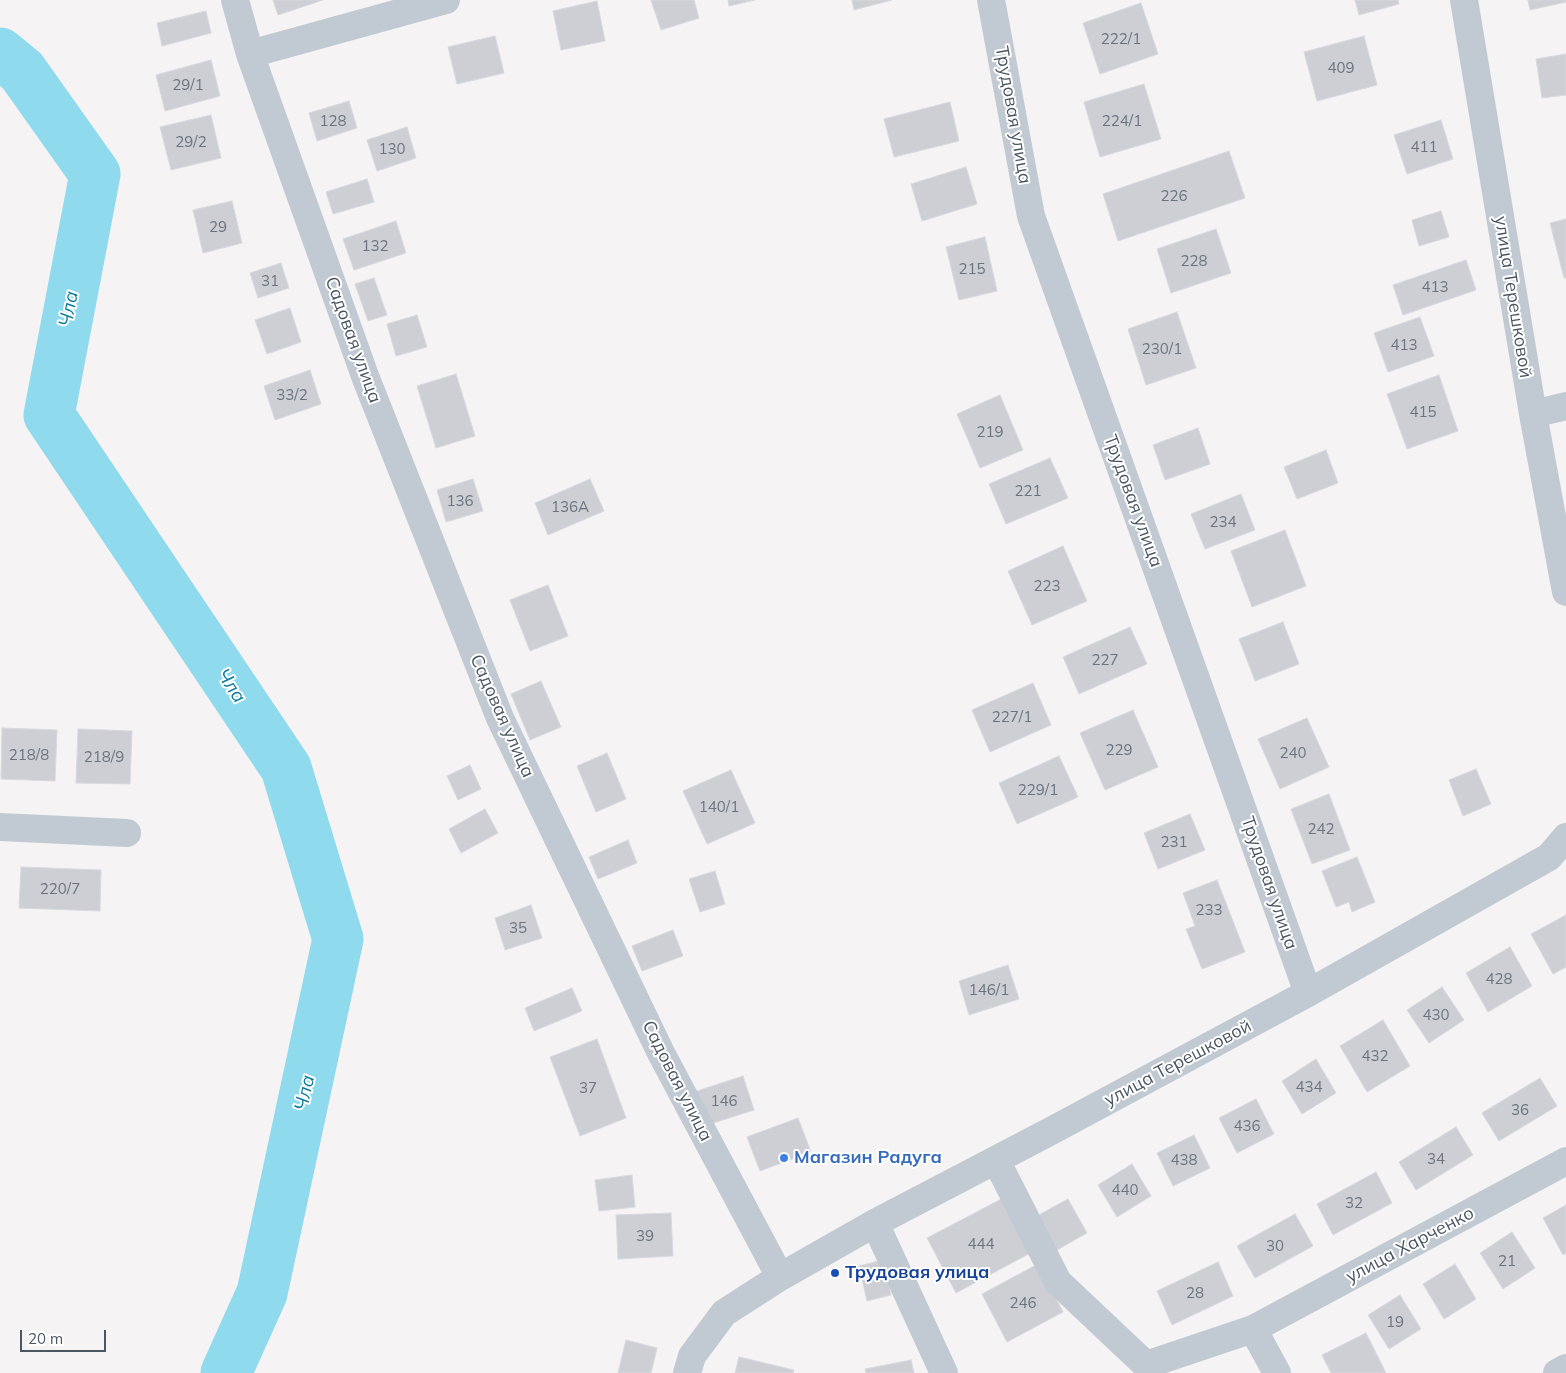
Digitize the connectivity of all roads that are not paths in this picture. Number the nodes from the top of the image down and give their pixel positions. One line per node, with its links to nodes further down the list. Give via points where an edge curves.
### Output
1 (235, 0): 5 (street, Садовая улица)
2 (446, 0): 5 (street)
3 (991, 0): 12 (street, Трудовая улица, via 1031,216)
4 (1464, 0): 7 (street, улица Терешковой)
5 (250, 54): 16 (street, Садовая улица, via 365,376 500,718 661,1053)
6 (1566, 406): 7 (street)
7 (1533, 414): 8 (street, улица Терешковой)
8 (1566, 592)
9 (0, 827): 10 (street)
10 (127, 833)
11 (1566, 837): 12 (street, улица Терешковой, via 1549,857)
12 (1308, 993): 13 (street, улица Терешковой)
13 (996, 1160): 15 (street, улица Терешковой); 17 (street, улица Харченко, via 1058,1282 1146,1365)
14 (1566, 1161): 17 (street, улица Харченко)
15 (875, 1223): 16 (street, улица Терешковой); 20 (street)
16 (780, 1277): 19 (street, via 724,1314 692,1356)
17 (1253, 1329): 21 (street)
18 (1566, 1368): 22 (street)
19 (687, 1373)
20 (944, 1373)
21 (1277, 1373)
22 (1557, 1373)

